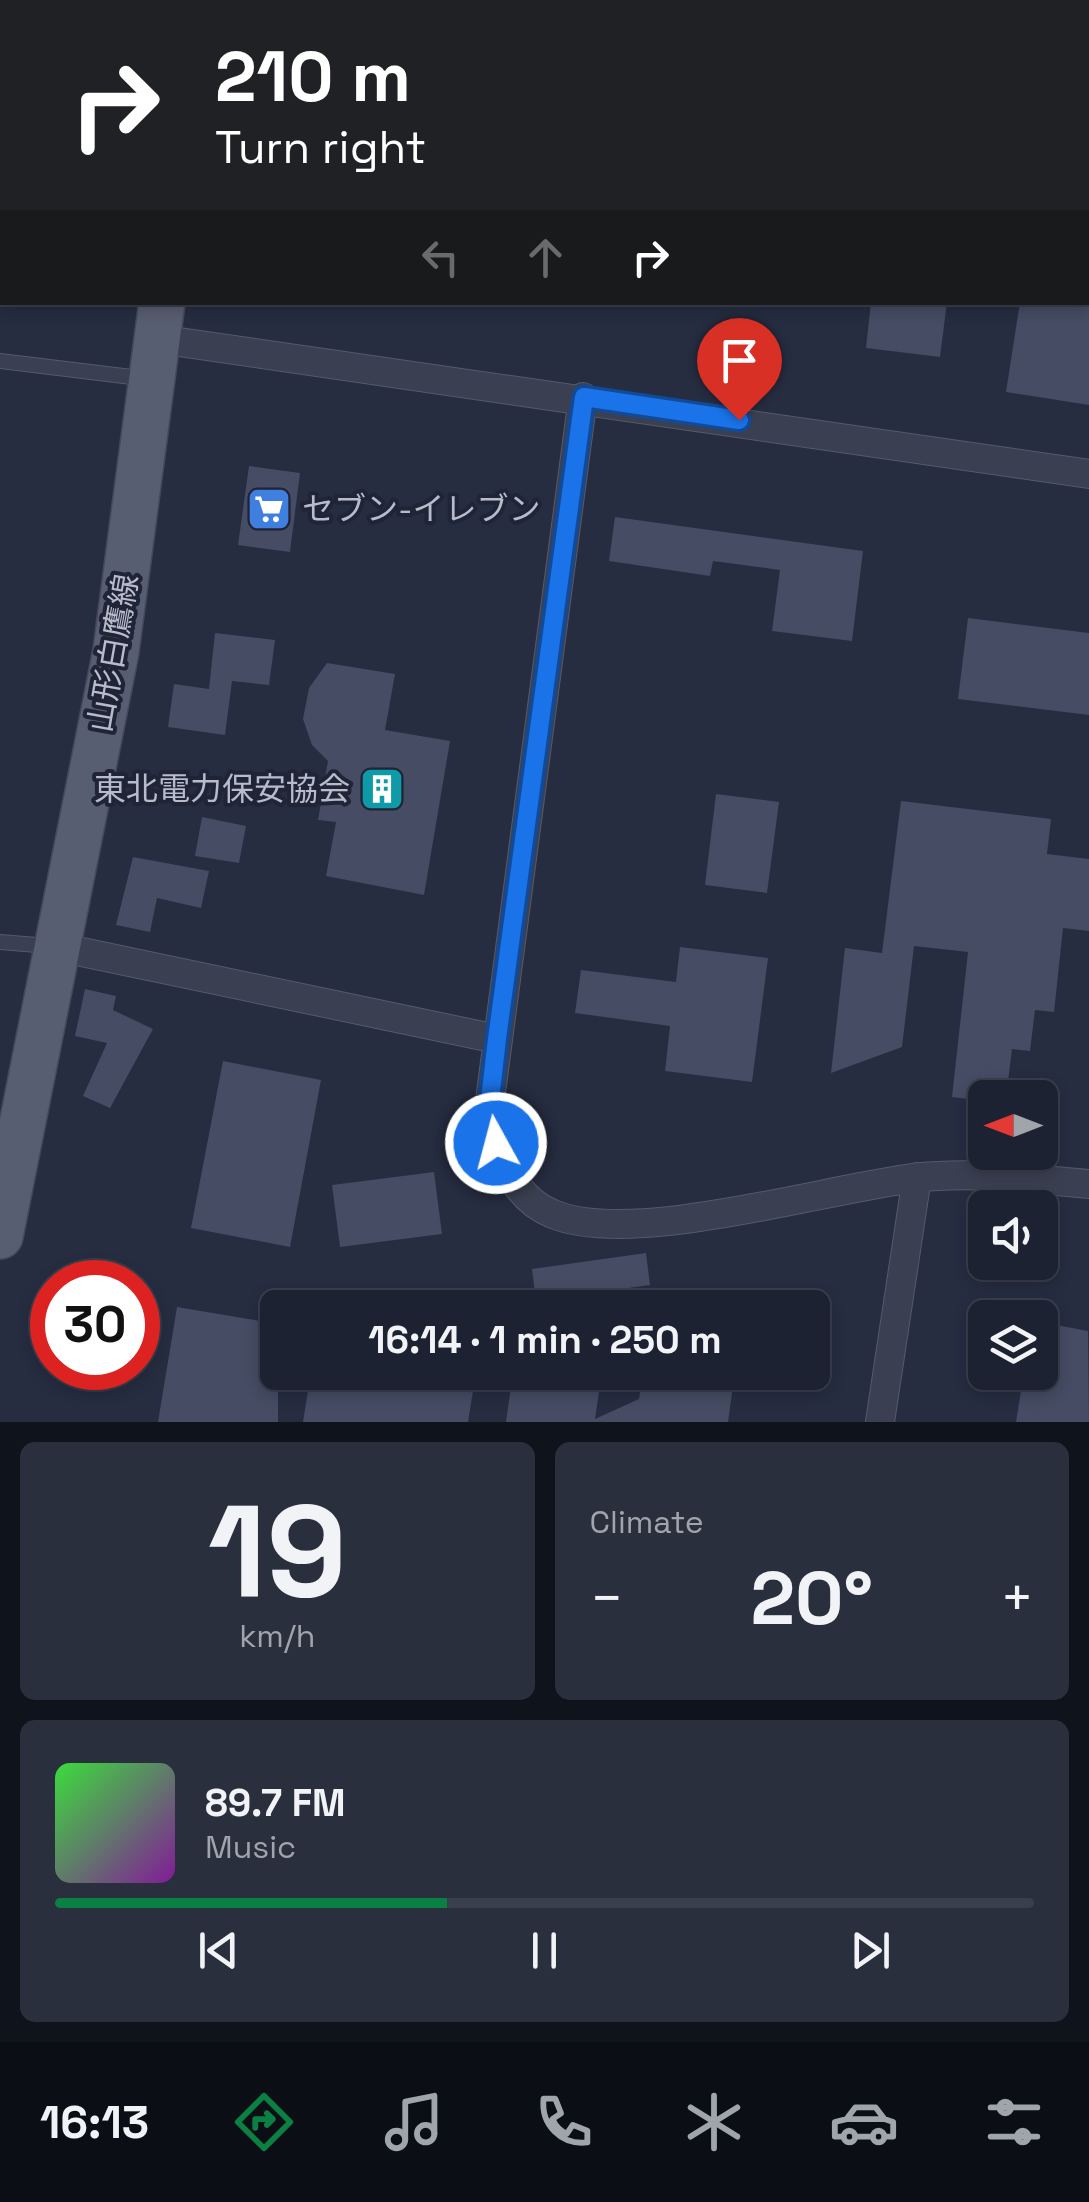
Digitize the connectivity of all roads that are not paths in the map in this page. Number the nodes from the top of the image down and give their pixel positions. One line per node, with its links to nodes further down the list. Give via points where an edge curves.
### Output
1 (158, 340): 2 (lane); 3 (street); 6 (main road, 山形白鷹線, via 116,650)
2 (0, 362)
3 (584, 397): 4 (street); 7 (street)
4 (1089, 474)
5 (0, 942): 6 (lane)
6 (58, 947): 7 (street); 10 (main road, 山形白鷹線)
7 (497, 1039): 8 (street, via 490,1100 496,1143 526,1196 549,1214 627,1224)
8 (917, 1177): 9 (street); 11 (street)
9 (1089, 1184)
10 (0, 1236)
11 (880, 1422)

